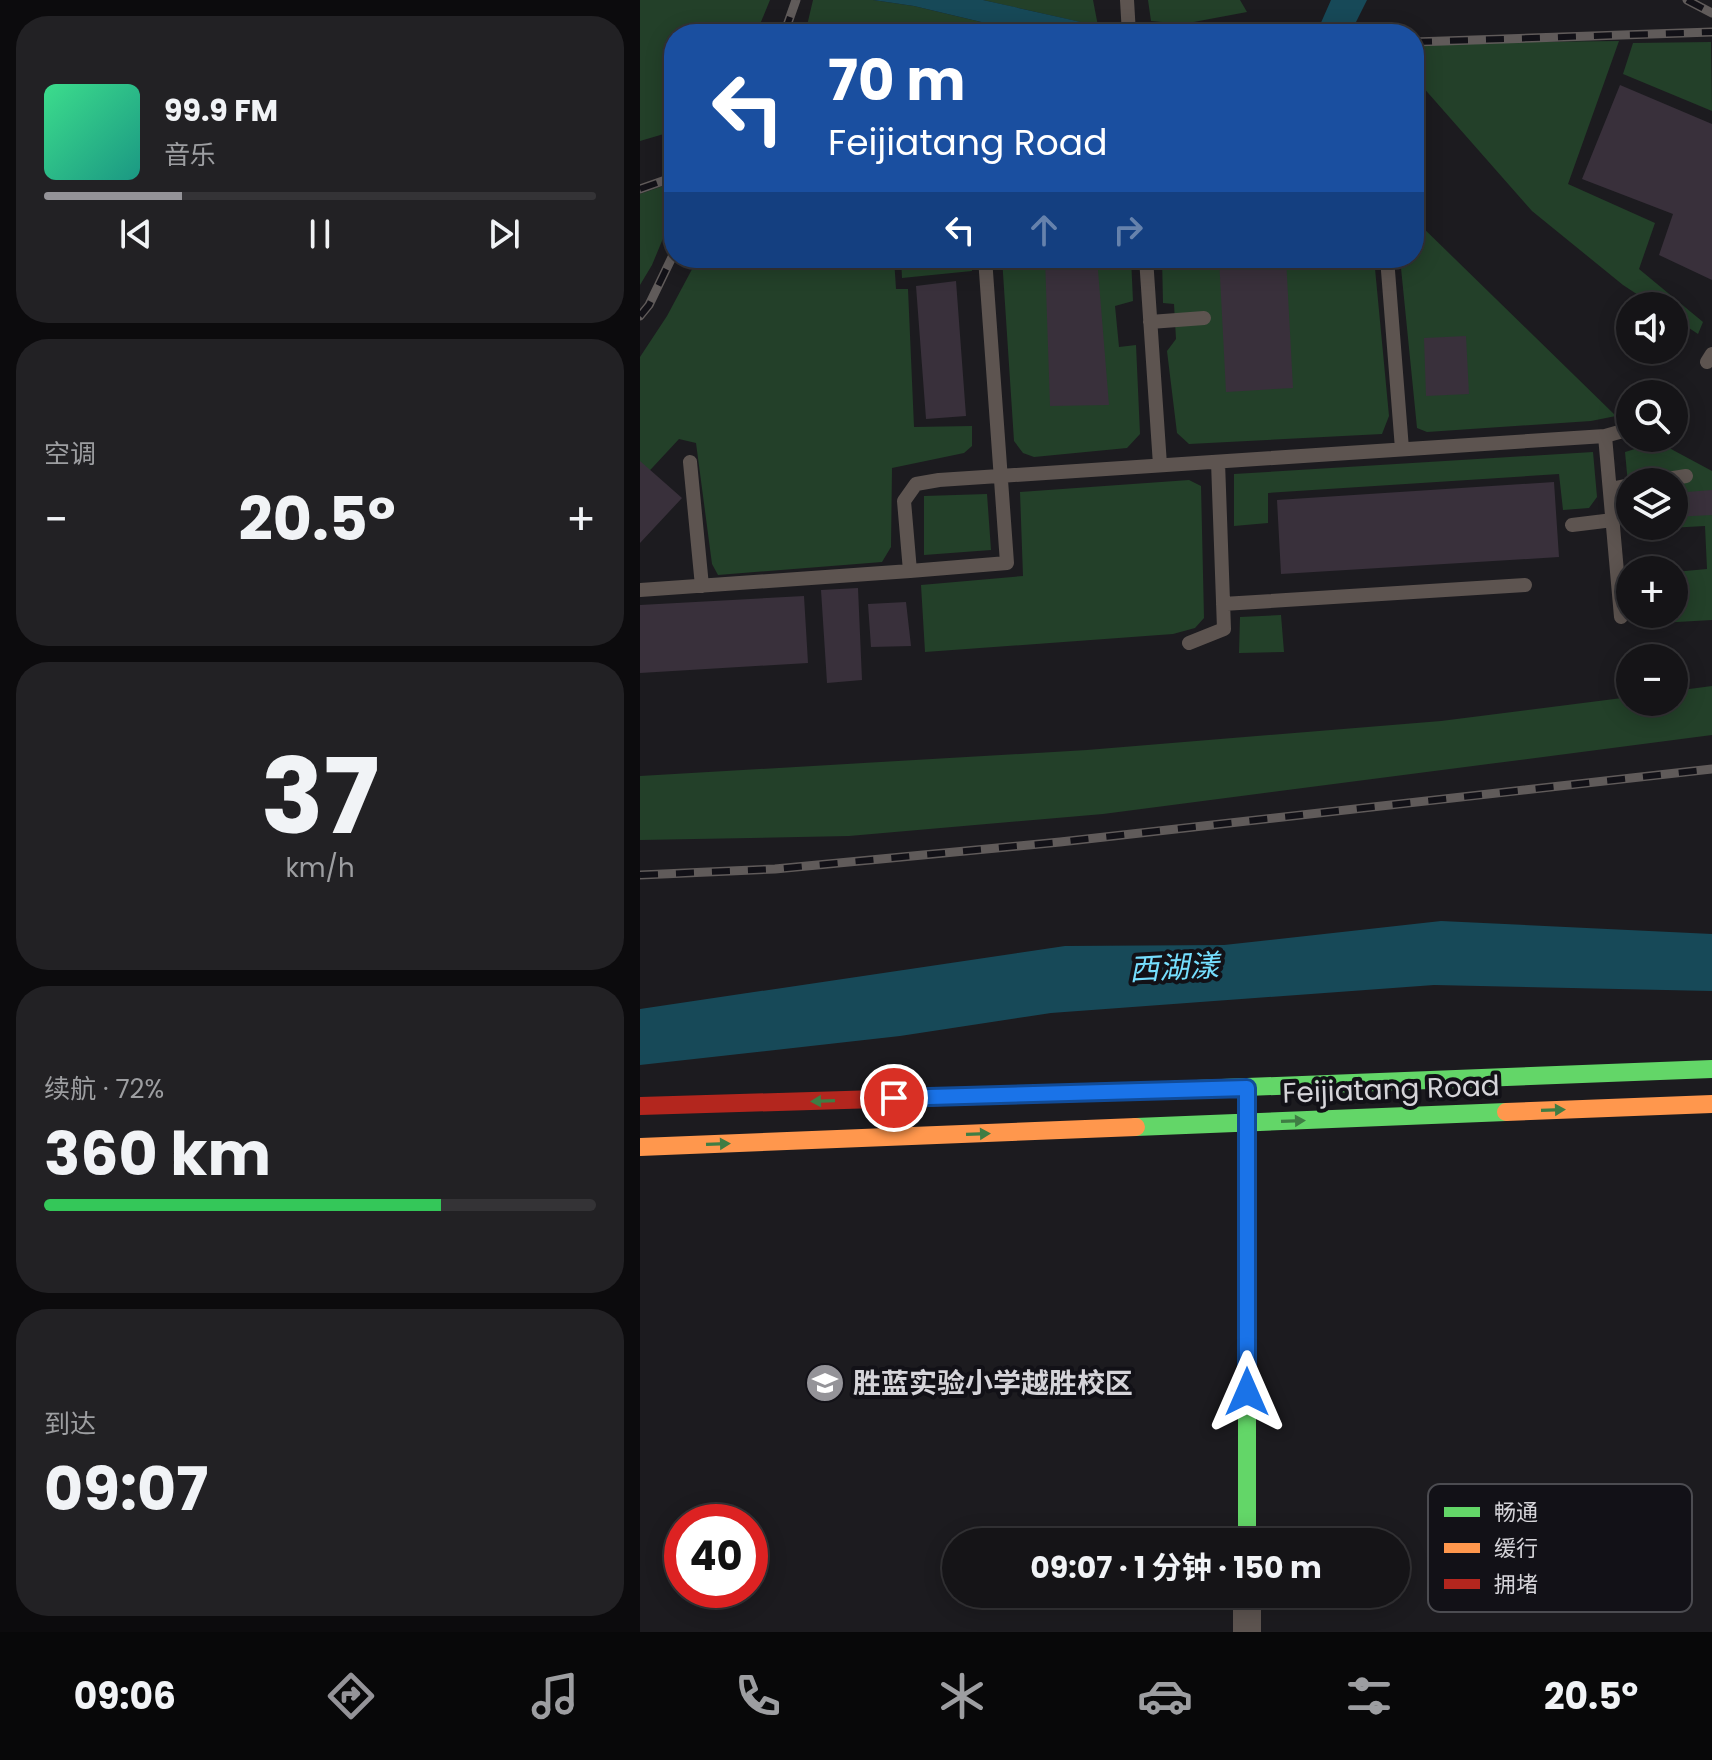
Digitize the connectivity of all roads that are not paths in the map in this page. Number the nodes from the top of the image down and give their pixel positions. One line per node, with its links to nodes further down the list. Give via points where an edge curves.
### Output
1 (986, 268): 12 (lane)
2 (1147, 268): 5 (lane)
3 (1388, 268): 8 (lane)
4 (1204, 318): 5 (lane)
5 (1150, 322): 11 (lane)
6 (1616, 433): 7 (lane)
7 (1605, 436): 8 (lane); 14 (lane)
8 (1402, 449): 10 (lane)
9 (690, 462): 20 (lane)
10 (1218, 462): 11 (lane); 22 (lane)
11 (1160, 465): 12 (lane)
12 (1003, 476): 18 (lane, via 916,484 904,501); 18 (lane, via 1007,563)
13 (1616, 488): 14 (lane)
14 (1610, 489): 15 (lane)
15 (1613, 520): 16 (lane); 17 (lane)
16 (1572, 525)
17 (1616, 556)
18 (910, 571): 20 (lane)
19 (1525, 585): 22 (lane)
20 (702, 586): 21 (lane)
21 (640, 590)
22 (1223, 604): 23 (lane, via 1224,629)
23 (1189, 643)
24 (1712, 1069): 25 (street, Feijiatang Road)
25 (1247, 1088): 27 (street, Feijiatang Road, one-way to 27); 28 (street)
26 (1712, 1104): 28 (street, Feijiatang Road, one-way to 26)
27 (640, 1106)
28 (1247, 1123): 29 (street, Feijiatang Road, one-way to 28); 30 (street)
29 (640, 1147)
30 (1247, 1528)
31 (1247, 1608): 32 (street)
32 (1247, 1632)

